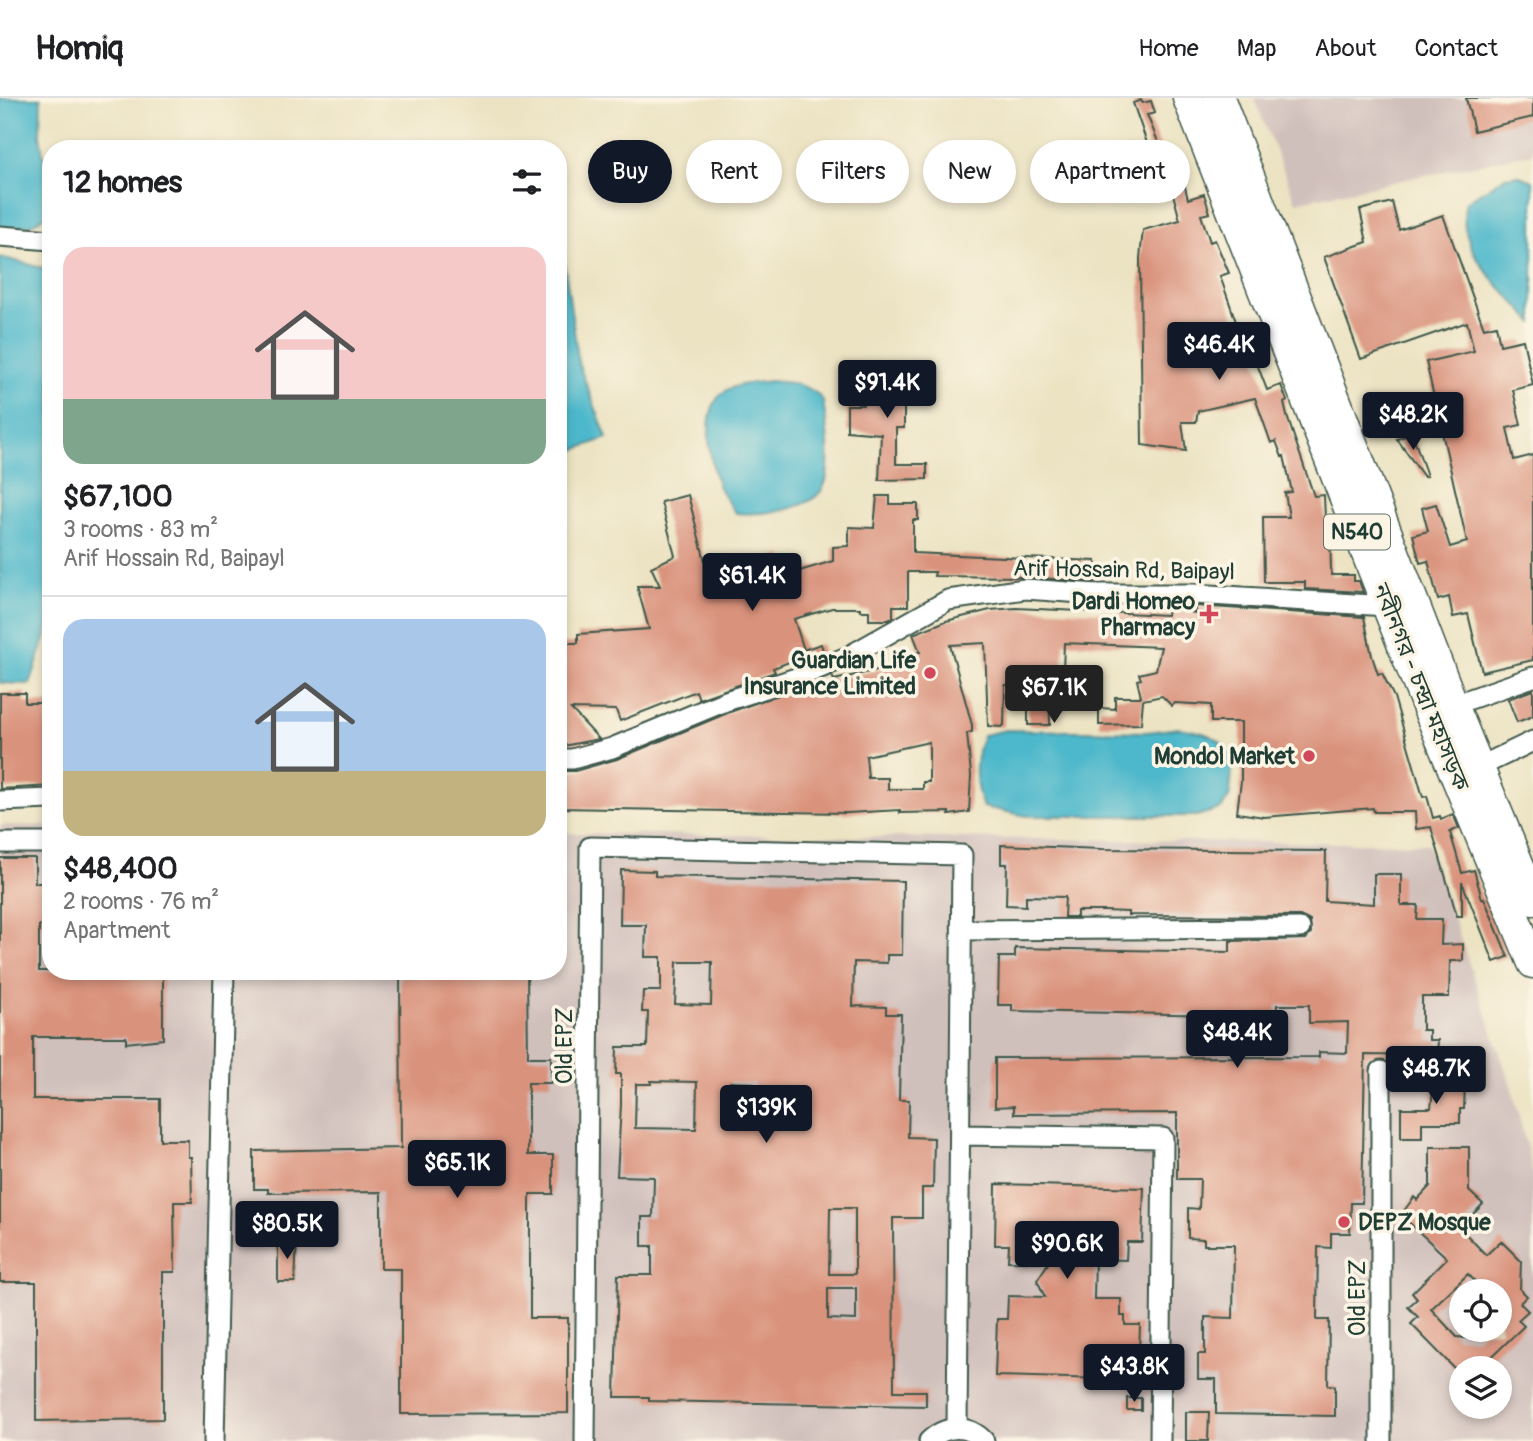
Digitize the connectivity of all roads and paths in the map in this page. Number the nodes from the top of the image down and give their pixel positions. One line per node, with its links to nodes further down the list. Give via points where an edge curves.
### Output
1 (1188, 98): 5 (highway, নবীনগর - চন্দ্রা মহাসড়ক / N540)
2 (1219, 98): 7 (highway, নবীনগর - চন্দ্রা মহাসড়ক / N540)
3 (0, 236): 4 (street)
4 (42, 239)
5 (1387, 606): 9 (street, Arif Hossain Rd, Baipayl, via 1025,589 948,600 849,656 612,748); 18 (highway, নবীনগর - চন্দ্রা মহাসড়ক / N540)
6 (1533, 677): 7 (street)
7 (1452, 705): 10 (highway, নবীনগর - চন্দ্রা মহাসড়ক / N540)
8 (1533, 741): 10 (street)
9 (567, 759)
10 (1479, 767): 15 (highway, নবীনগর - চন্দ্রা মহাসড়ক / N540)
11 (42, 799): 12 (street)
12 (0, 801)
13 (0, 843): 14 (street)
14 (42, 843)
15 (1533, 900)
16 (1300, 928): 17 (street)
17 (961, 930): 21 (street, Old EPZ); 24 (street, Old EPZ, via 962,855 590,847)
18 (1533, 963)
19 (225, 980): 23 (street)
20 (1381, 1071): 28 (street, Old EPZ)
21 (960, 1135): 22 (street, Old EPZ); 27 (street, via 1163,1138)
22 (957, 1428): 25 (street, via 940,1432); 26 (street, via 974,1432)
23 (214, 1441)
24 (585, 1441)
25 (929, 1441)
26 (984, 1441)
27 (1160, 1441)
28 (1381, 1441)

